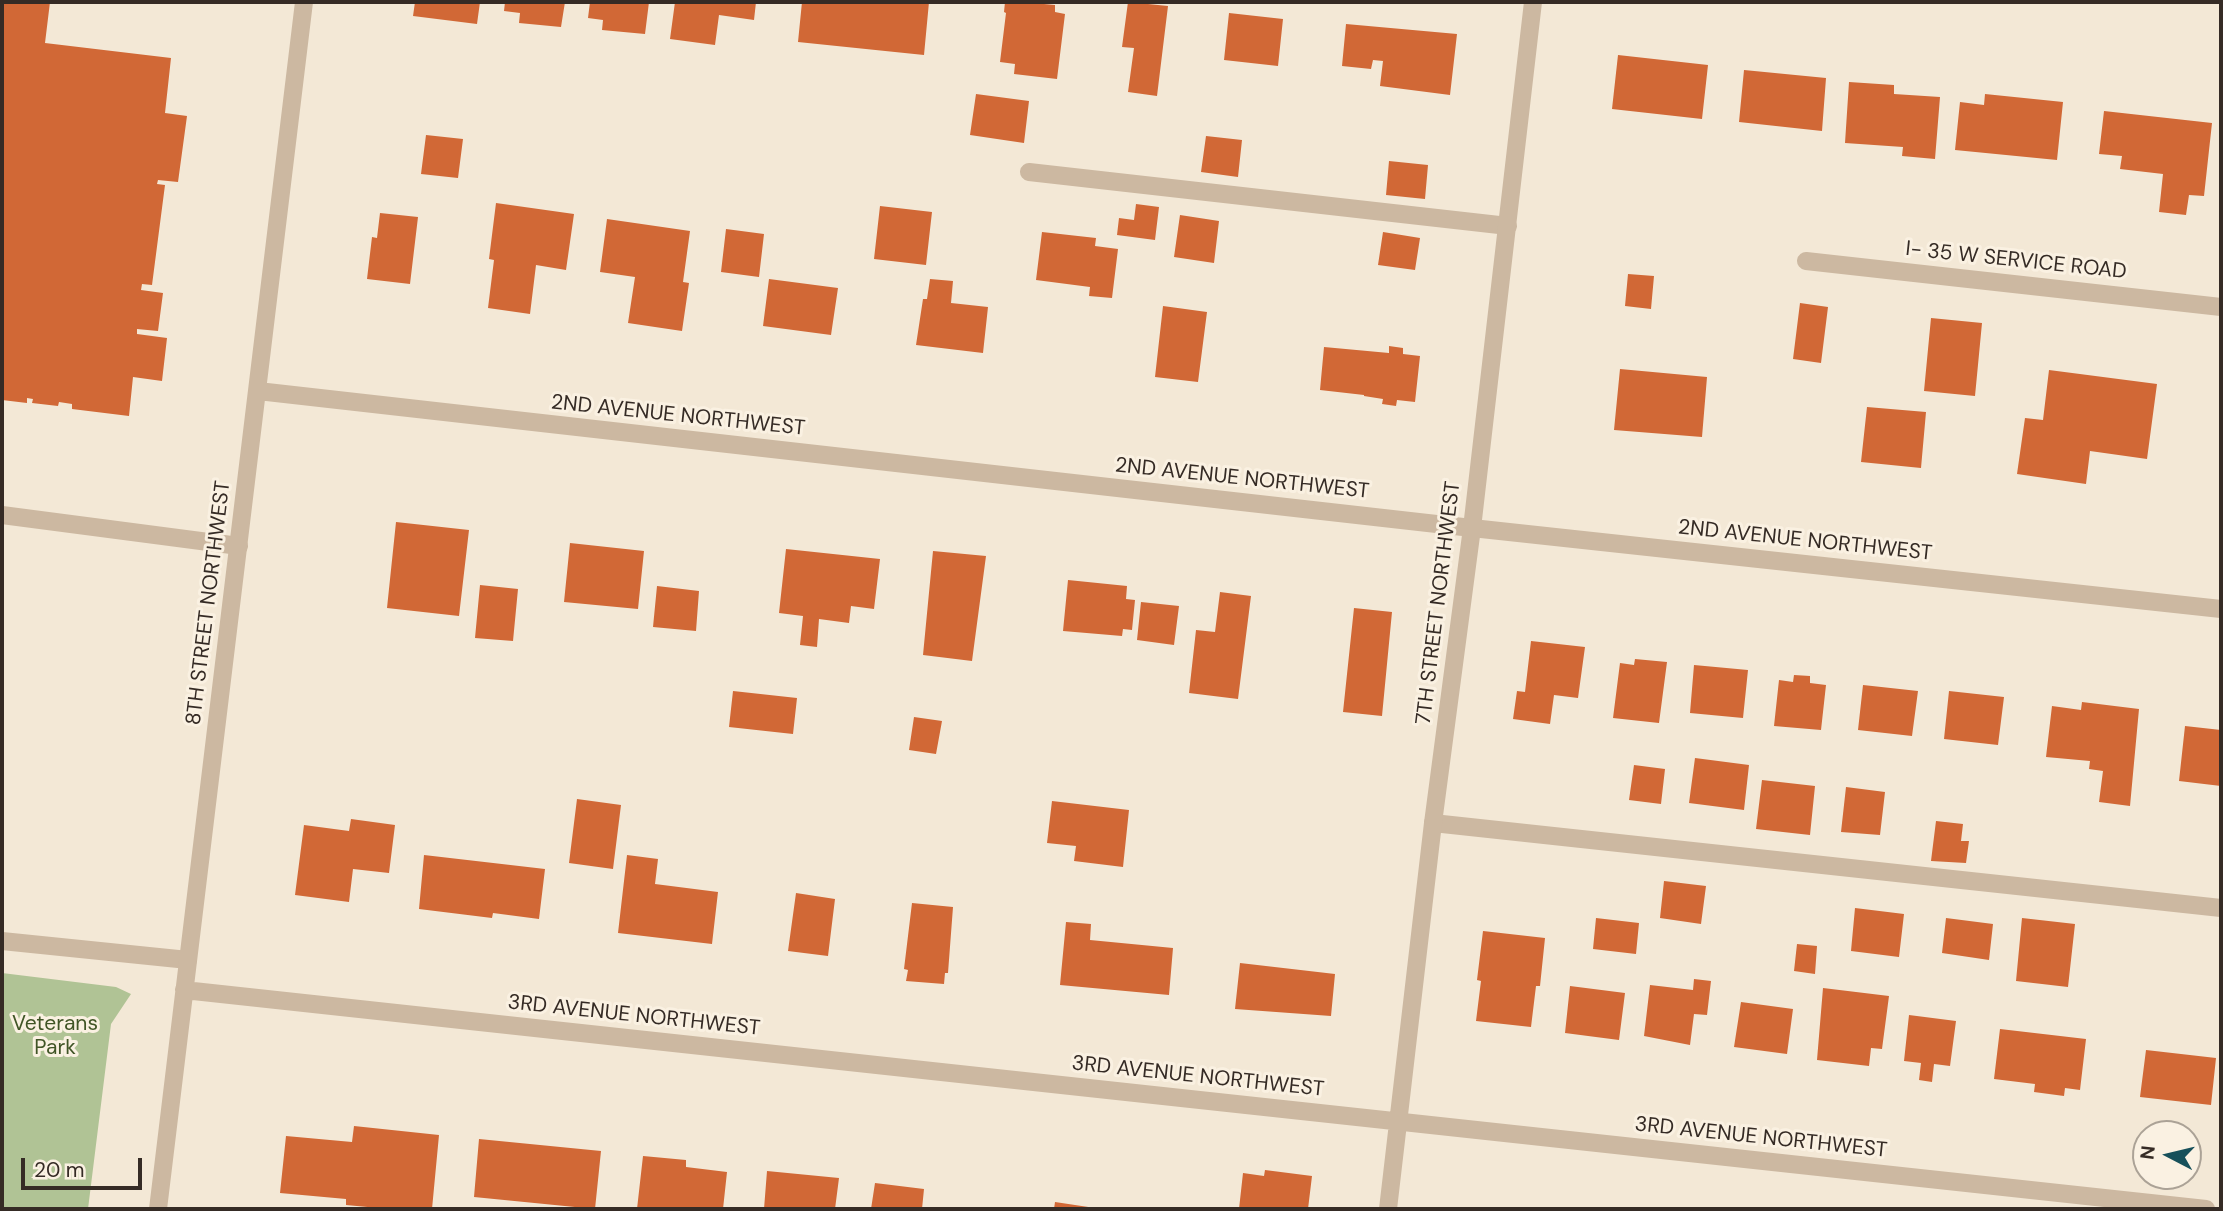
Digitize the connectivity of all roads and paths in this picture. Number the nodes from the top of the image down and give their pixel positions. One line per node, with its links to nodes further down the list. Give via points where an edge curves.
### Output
1 (304, 2): 7 (street, 8TH STREET NORTHWEST)
2 (1533, 2): 4 (street, 7TH STREET NORTHWEST)
3 (1030, 172): 4 (street)
4 (1508, 226): 9 (street, 7TH STREET NORTHWEST)
5 (1806, 261): 6 (street, I- 35 W SERVICE ROAD)
6 (2221, 307)
7 (258, 391): 9 (street, 2ND AVENUE NORTHWEST); 10 (street, 8TH STREET NORTHWEST)
8 (2, 515): 10 (street)
9 (1472, 528): 11 (street, 2ND AVENUE NORTHWEST); 12 (street, 7TH STREET NORTHWEST)
10 (239, 546): 15 (street, 8TH STREET NORTHWEST)
11 (2221, 609)
12 (1433, 822): 13 (street); 17 (street, 7TH STREET NORTHWEST)
13 (2221, 908)
14 (2, 941): 15 (street)
15 (188, 960): 16 (street, 8TH STREET NORTHWEST)
16 (184, 990): 17 (street, 3RD AVENUE NORTHWEST); 18 (street, 8TH STREET NORTHWEST)
17 (1397, 1122): 19 (street, 7TH STREET NORTHWEST); 20 (street, 3RD AVENUE NORTHWEST)
18 (158, 1209)
19 (1388, 1209)
20 (2206, 1209)

